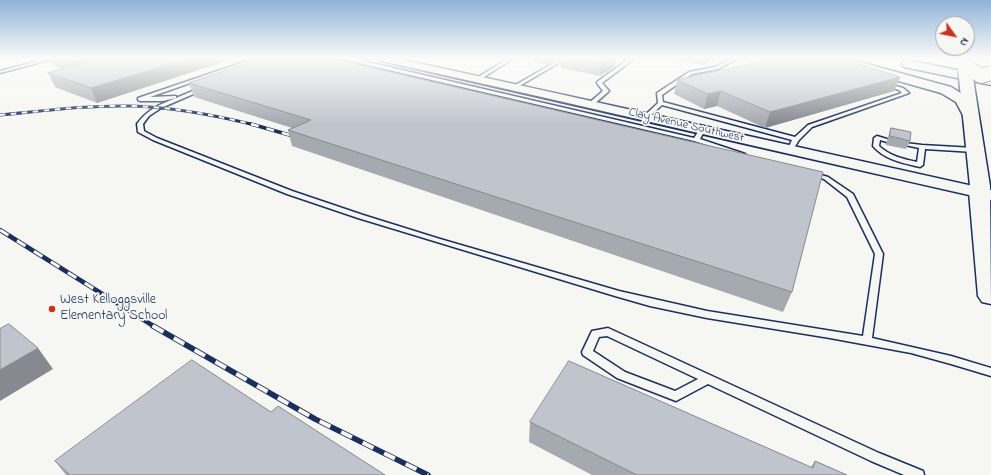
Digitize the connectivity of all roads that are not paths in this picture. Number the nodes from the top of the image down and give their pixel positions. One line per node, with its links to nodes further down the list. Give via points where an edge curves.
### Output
1 (195, 80): 12 (lane, via 140,99 162,99)
2 (447, 80): 17 (lane)
3 (482, 80): 11 (street, Clay Avenue Southwest)
4 (526, 80): 11 (lane)
5 (603, 80): 14 (lane, via 599,83 606,91)
6 (680, 80): 13 (lane, via 660,94)
7 (911, 80): 16 (main road, via 946,90 962,100)
8 (976, 80): 16 (main road)
9 (880, 82): 19 (lane, via 901,89 906,94 810,126)
10 (210, 86): 12 (lane)
11 (514, 87): 14 (street, Clay Avenue Southwest)
12 (196, 91): 29 (lane, via 152,111 140,124 141,132 334,208 589,285 665,306)
13 (661, 103): 15 (lane); 19 (lane)
14 (591, 104): 15 (street, Clay Avenue Southwest)
15 (647, 116): 17 (street, Clay Avenue Southwest)
16 (970, 116): 22 (main road)
17 (699, 135): 19 (street, Clay Avenue Southwest); 23 (lane)
18 (887, 140): 24 (lane, via 877,138 876,146)
19 (793, 144): 26 (street, Clay Avenue Southwest)
20 (907, 144): 21 (lane)
21 (922, 147): 22 (lane); 24 (lane, via 920,165)
22 (974, 150): 27 (main road, via 978,178)
23 (751, 157)
24 (896, 159): 26 (lane)
25 (804, 172): 29 (lane, via 826,178 850,196 880,254)
26 (893, 173): 27 (street, Clay Avenue Southwest)
27 (985, 194): 28 (main road)
28 (991, 296)
29 (867, 340): 30 (lane, via 957,360)
30 (991, 372)
31 (707, 378): 31 (lane, via 608,332 596,334 587,352 621,375 676,396); 32 (lane)
32 (918, 475)

